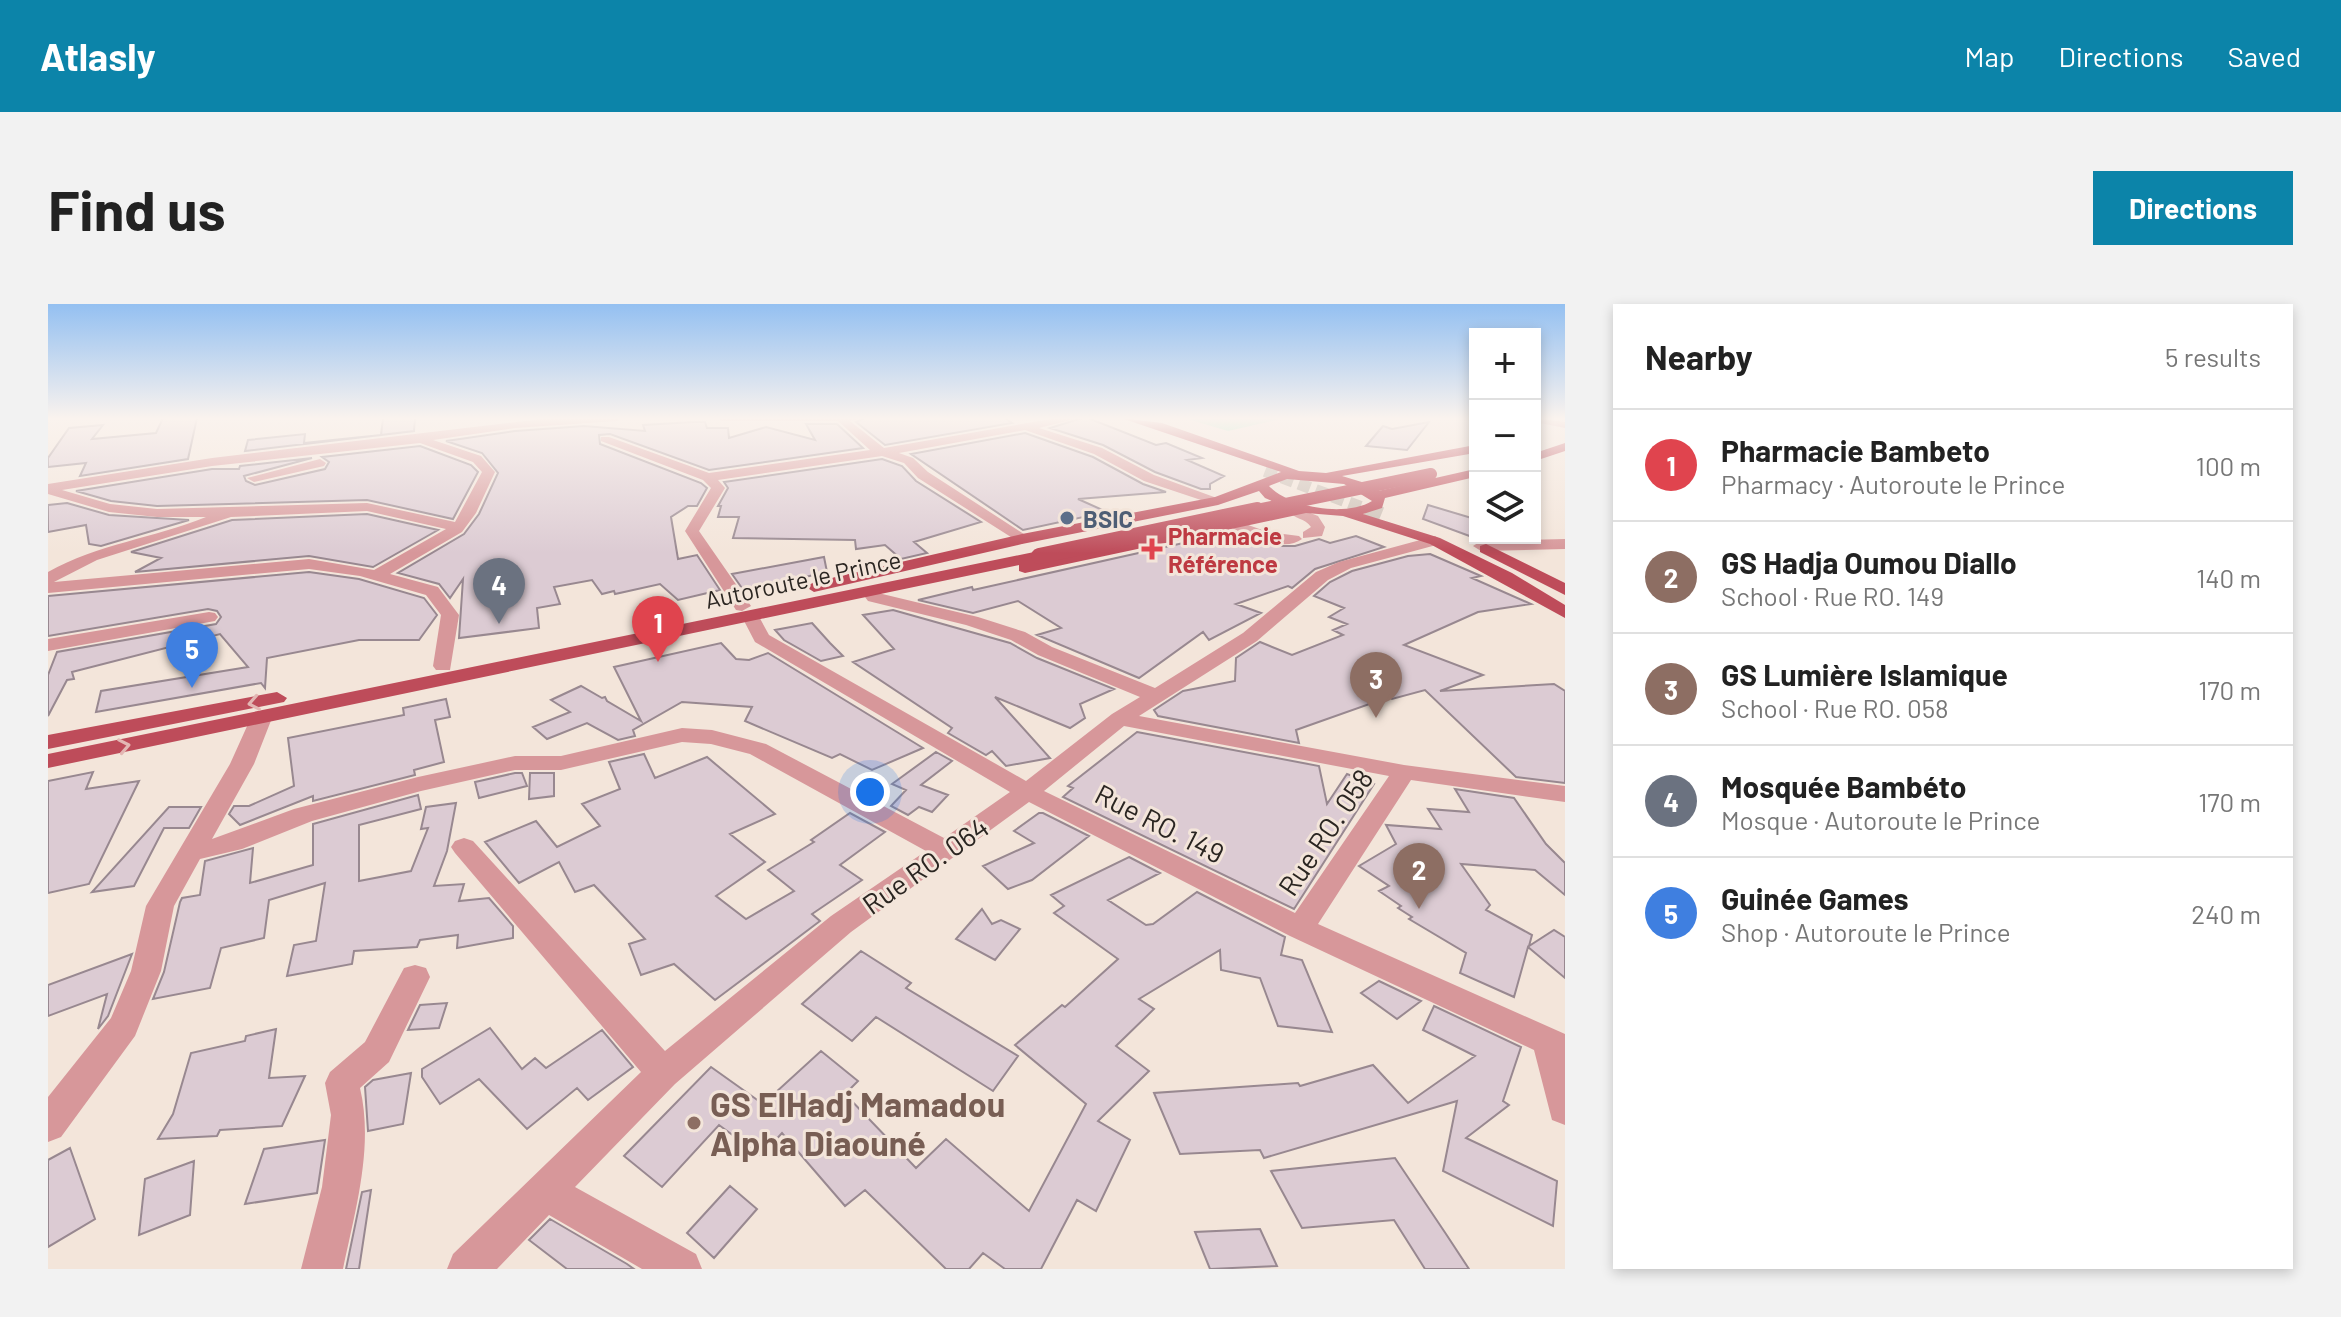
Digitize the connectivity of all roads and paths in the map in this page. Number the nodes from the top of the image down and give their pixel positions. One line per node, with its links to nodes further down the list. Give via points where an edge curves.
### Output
1 (206, 463): 20 (street)
2 (321, 463): 18 (street)
3 (481, 463): 27 (street, via 489,472)
4 (670, 463): 17 (street)
5 (801, 463): 17 (street)
6 (914, 463): 31 (street, via 923,475)
7 (1121, 463): 21 (street)
8 (1222, 463): 19 (main road)
9 (1229, 463): 13 (main road)
10 (1398, 463): 14 (main road)
11 (1437, 463): 31 (main road, Autoroute le Prince)
12 (1469, 465): 31 (main road, Autoroute le Prince, bridge)
13 (1237, 466)
14 (1355, 471): 16 (main road); 19 (main road)
15 (1469, 474): 23 (main road, via 1400,489)
16 (1310, 476): 19 (main road); 23 (main road, via 1354,484)
17 (708, 477): 38 (street, Rue RO. 149, via 718,488 692,531)
18 (254, 478)
19 (1257, 479): 21 (main road); 22 (main road, via 1275,498)
20 (48, 489): 25 (street, via 109,508)
21 (1218, 501): 31 (main road)
22 (1301, 510): 23 (main road); 24 (main road); 26 (main road); 26 (street, via 1313,519 1317,533 1265,536)
23 (1391, 510): 24 (main road); 24 (main road); 28 (main road); 30 (main road); 37 (main road)
24 (1339, 512)
25 (229, 513): 27 (street, via 367,507); 33 (street, via 75,561)
26 (1234, 524): 36 (main road)
27 (457, 529): 32 (street)
28 (1435, 541): 39 (main road); 43 (street, Rue RO. 064, via 1322,576 1250,637)
29 (1565, 544): 30 (street)
30 (1481, 546): 35 (main road)
31 (1029, 548): 38 (main road, Autoroute le Prince)
32 (377, 575): 34 (street, via 309,564); 42 (street, via 432,591 450,615)
33 (48, 579)
34 (48, 588)
35 (1565, 590)
36 (874, 597): 38 (main road); 43 (street, via 1018,636)
37 (1565, 603)
38 (746, 612): 42 (main road, Autoroute le Prince); 44 (main road, Autoroute le Prince); 49 (street, Rue RO. 149, via 762,638)
39 (1565, 613)
40 (209, 617): 41 (street)
41 (48, 645)
42 (443, 666): 46 (main road, Autoroute le Prince, one-way to 46)
43 (1158, 697): 45 (street, Rue RO. 064)
44 (261, 718): 47 (main road, Autoroute le Prince, one-way to 44); 53 (street, via 242,764)
45 (1120, 719): 48 (street); 49 (street, Rue RO. 064)
46 (48, 742)
47 (48, 761)
48 (1404, 772): 50 (street); 54 (street, Rue RO. 058)
49 (1027, 792): 52 (street, Rue RO. 064); 54 (street, Rue RO. 149)
50 (1565, 794)
51 (464, 847): 57 (street)
52 (945, 850): 53 (street, via 758,749 682,735 561,763 515,763 418,784); 57 (street, Rue RO. 064, via 841,924)
53 (190, 853): 59 (street, via 160,906 146,971 124,1026)
54 (1300, 928): 56 (street, Rue RO. 149)
55 (415, 977): 61 (street, via 377,1052 342,1083 349,1115 341,1187)
56 (1557, 1044): 58 (street)
57 (663, 1073): 60 (street, Rue RO. 064)
58 (1565, 1109)
59 (48, 1125)
60 (545, 1191): 62 (street, Rue RO. 064); 63 (street)
61 (322, 1269)
62 (468, 1269)
63 (681, 1269)

